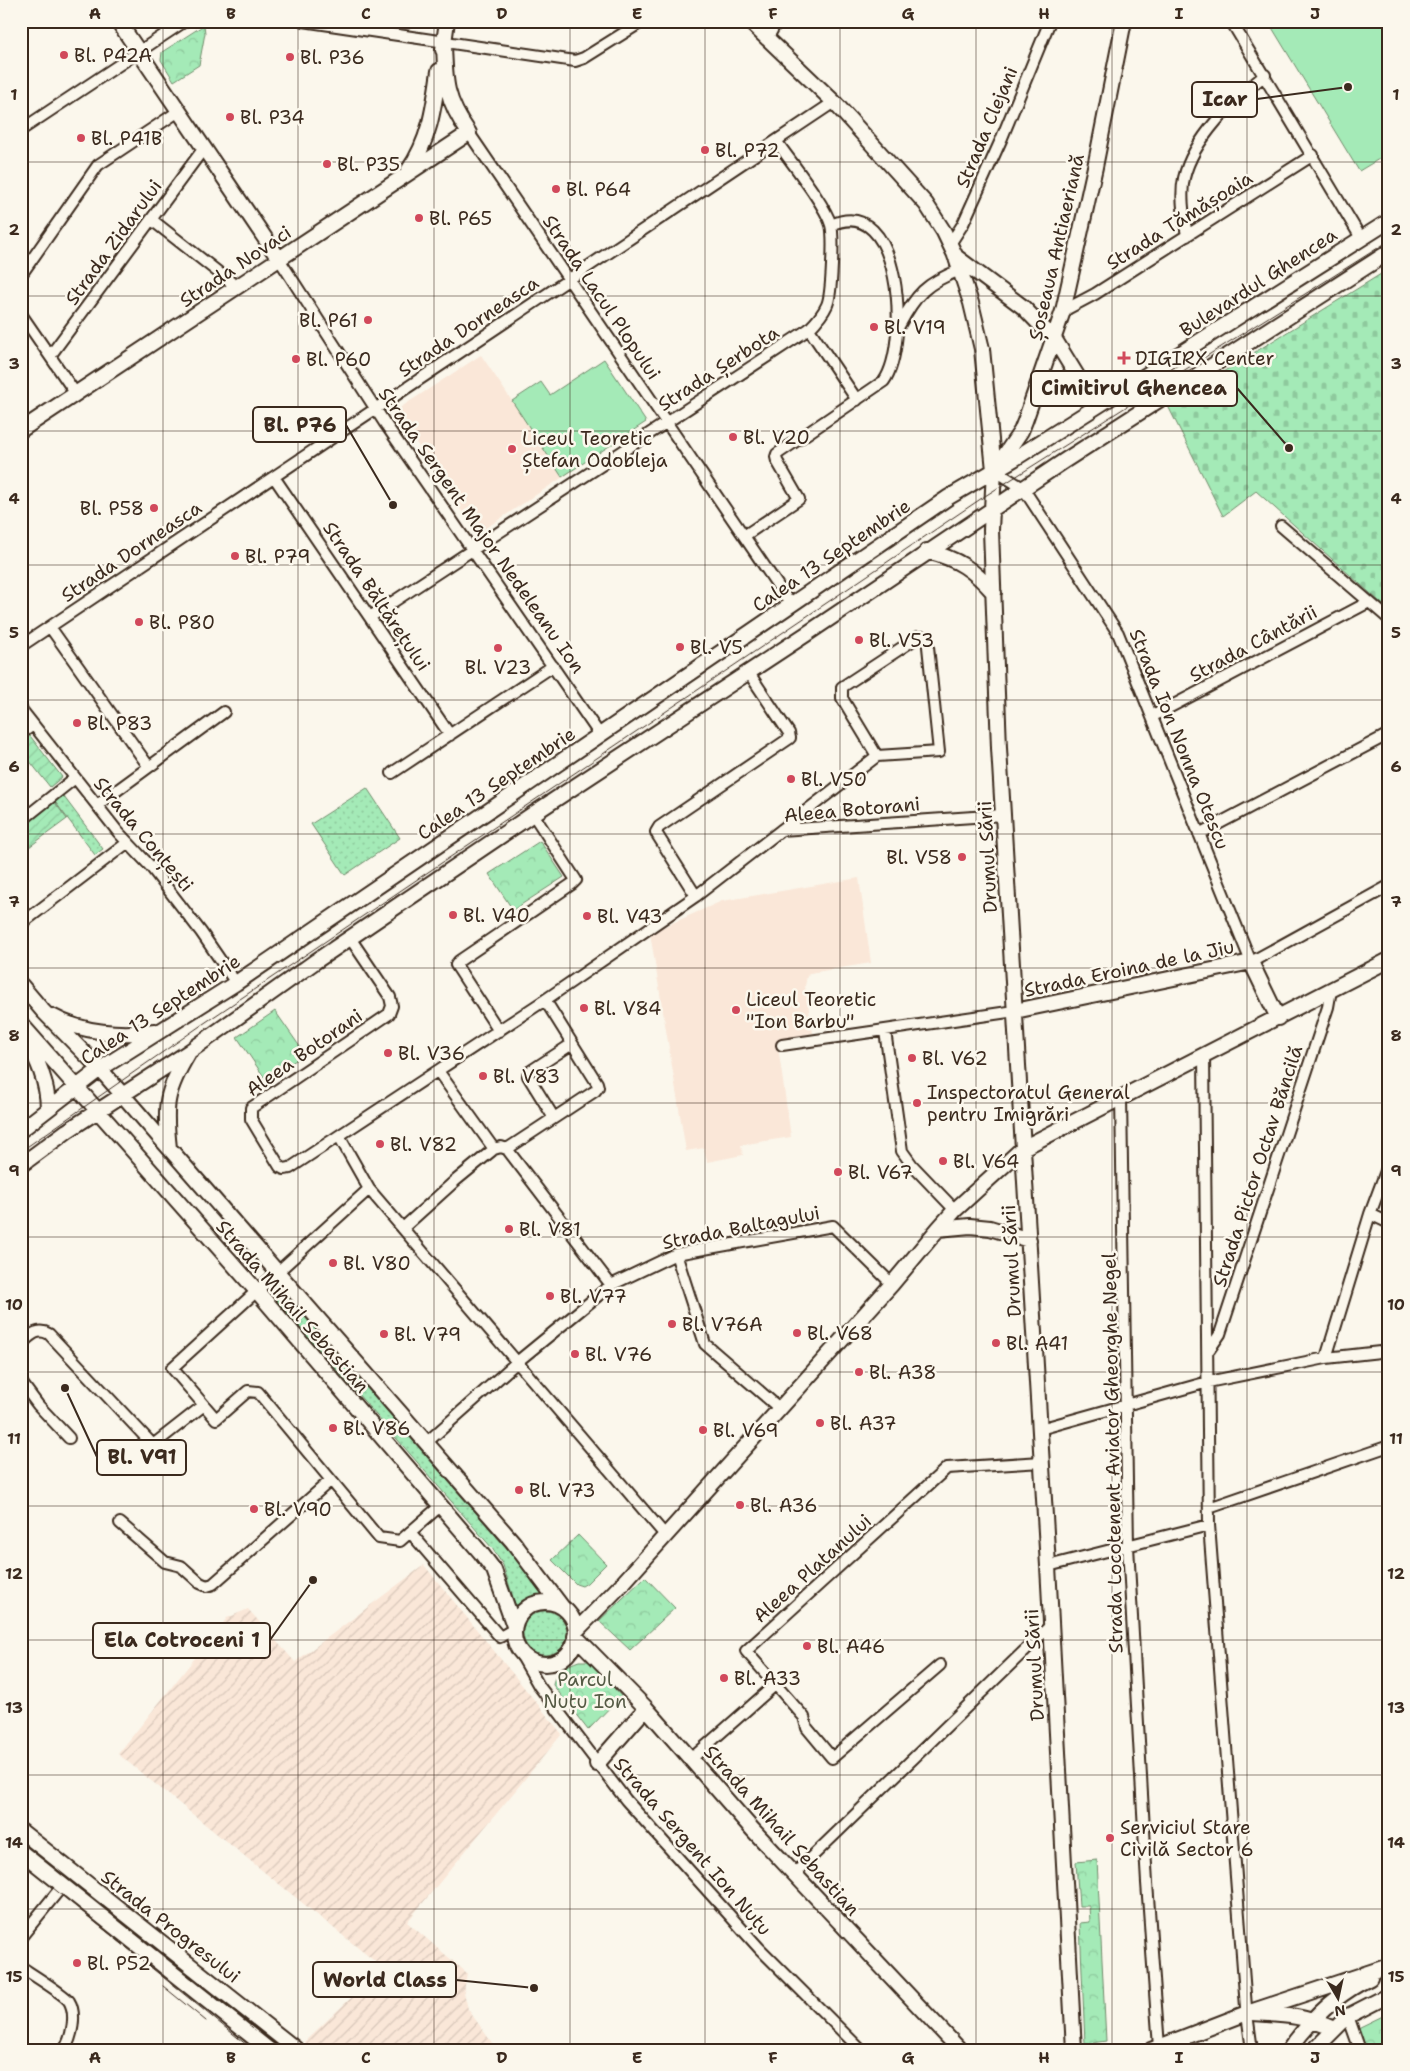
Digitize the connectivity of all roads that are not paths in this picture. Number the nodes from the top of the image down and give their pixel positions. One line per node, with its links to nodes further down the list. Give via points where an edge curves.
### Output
1 (118, 21): 13 (main road, Strada Sergent Major Nedeleanu Ion)
2 (185, 21): 13 (street)
3 (303, 21): 12 (street)
4 (447, 21): 12 (main road)
5 (643, 21): 12 (street, via 575,61)
6 (749, 21): 11 (main road, Drumul Sării)
7 (776, 21): 11 (street)
8 (1050, 21): 28 (street, Strada Clejani)
9 (1124, 21): 35 (main road, Șoseaua Antiaeriană)
10 (1231, 21): 14 (street)
11 (767, 39): 15 (main road, Drumul Sării)
12 (444, 42): 18 (main road, via 448,93 454,110); 22 (main road, via 428,135)
13 (138, 51): 16 (main road, Strada Sergent Major Nedeleanu Ion); 17 (street)
14 (1265, 76): 21 (street); 26 (street, via 1208,132 1188,166 1183,191)
15 (834, 102): 19 (street, Strada Dorneasca); 28 (main road, Drumul Sării, via 926,204)
16 (179, 111): 20 (main road, Strada Sergent Major Nedeleanu Ion); 32 (street, via 98,165)
17 (21, 130)
18 (469, 133): 22 (main road, Strada Novaci); 33 (street, Strada Lacul Plopului)
19 (777, 142): 25 (street, Strada Șerbota); 33 (street, Strada Dorneasca)
20 (204, 148): 23 (street, Strada Zidarului); 30 (main road, Strada Sergent Major Nedeleanu Ion)
21 (1312, 156): 26 (street, Strada Tămășoaia); 27 (street)
22 (403, 177): 30 (main road, Strada Novaci)
23 (152, 220): 34 (street); 40 (street, Strada Zidarului)
24 (1389, 220): 27 (main road, Bulevardul Ghencea)
25 (831, 225): 37 (street, via 854,220 871,228 877,235 888,257 896,287); 38 (street, Strada Șerbota, via 831,292 827,306)
26 (1187, 236): 35 (street, Strada Tămășoaia)
27 (1361, 238): 41 (main road, Bulevardul Ghencea)
28 (952, 250): 31 (main road, Drumul Sării); 39 (main road, via 1011,296)
29 (1389, 252): 49 (main road)
30 (279, 260): 34 (main road, Strada Novaci); 44 (street, Strada Sergent Major Nedeleanu Ion)
31 (960, 270): 37 (street, via 926,287 915,298); 47 (main road, Drumul Sării, via 982,349)
32 (21, 275)
33 (569, 280): 44 (street, Strada Dorneasca); 45 (street, Strada Lacul Plopului)
34 (238, 287): 42 (main road, Strada Novaci)
35 (1063, 311): 39 (main road, Șoseaua Antiaeriană)
36 (21, 314): 40 (street)
37 (898, 327): 43 (street, via 890,373 884,382)
38 (809, 329): 43 (street); 45 (street, Strada Șerbota)
39 (1055, 340): 41 (main road, via 1082,384 1094,392); 47 (main road, Șoseaua Antiaeriană, via 1021,431)
40 (50, 356): 42 (street)
41 (1118, 393): 47 (main road, Bulevardul Ghencea)
42 (76, 394): 46 (main road, Strada Novaci)
43 (857, 400): 52 (street, via 778,454 777,461 799,499)
44 (375, 409): 48 (street, Strada Dorneasca); 53 (street, Strada Sergent Major Nedeleanu Ion)
45 (666, 423): 52 (street, Strada Lacul Plopului); 53 (street, Strada Șerbota)
46 (21, 430)
47 (994, 470): 49 (street); 50 (main road, Drumul Sării); 57 (main road, Calea 13 Septembrie)
48 (274, 477): 58 (street, Strada Băltărețului); 60 (street, Strada Dorneasca)
49 (1023, 488): 50 (main road); 66 (street, Strada Ion Nonna Otescu, via 1118,633)
50 (992, 508): 54 (main road); 55 (main road, Drumul Sării)
51 (1281, 526): 56 (street)
52 (744, 536): 57 (street, Strada Lacul Plopului)
53 (472, 550): 58 (street, Strada Șerbota); 62 (street, Strada Sergent Major Nedeleanu Ion)
54 (927, 551): 55 (main road, via 957,560 974,571); 63 (main road)
55 (994, 593): 78 (main road, Drumul Sării)
56 (1369, 602): 59 (street); 66 (street, Strada Cântării)
57 (791, 605): 71 (main road, Calea 13 Septembrie)
58 (370, 617): 70 (street, Strada Băltărețului)
59 (1389, 619)
60 (50, 627): 61 (street, Strada Dorneasca); 73 (street)
61 (21, 646)
62 (553, 666): 70 (street); 71 (street, Strada Sergent Major Nedeleanu Ion)
63 (749, 673): 77 (main road); 84 (street, via 790,738 656,832)
64 (21, 709): 67 (street, Strada Conțești)
65 (224, 712): 73 (street)
66 (1153, 716): 81 (street, Strada Ion Nonna Otescu)
67 (33, 725): 68 (street); 75 (street, Strada Conțești)
68 (21, 734)
69 (1389, 734): 81 (street)
70 (450, 735): 74 (street)
71 (600, 735): 89 (main road, Calea 13 Septembrie)
72 (877, 756): 72 (street, via 842,698 842,687 918,637 927,637 939,752); 80 (street)
73 (148, 767): 76 (street)
74 (392, 773)
75 (75, 778): 76 (street, Strada Conțești); 79 (street)
76 (97, 805): 82 (street, Strada Conțești)
77 (533, 814): 86 (main road); 99 (street, via 576,880 456,965)
78 (1003, 815): 80 (street, Aleea Botorani); 94 (main road, Drumul Sării)
79 (21, 821)
80 (781, 830): 84 (street, Aleea Botorani)
81 (1199, 834): 88 (street, Strada Ion Nonna Otescu)
82 (127, 843): 85 (street); 89 (street, Strada Conțești, via 151,867)
83 (1389, 886): 88 (street)
84 (696, 896): 92 (street, Aleea Botorani)
85 (21, 924)
86 (350, 938): 103 (main road); 114 (street, Aleea Botorani, via 390,998 389,1014 271,1092 251,1108 250,1113 275,1159 284,1169)
87 (1389, 960): 91 (main road)
88 (1251, 962): 94 (main road, Strada Eroina de la Jiu); 95 (main road, Strada Ion Nonna Otescu)
89 (236, 983): 98 (main road, Calea 13 Septembrie)
90 (21, 985): 93 (main road, Strada Mihail Sebastian)
91 (1332, 990): 95 (main road); 134 (street, Strada Pictor Octav Băncilă, via 1220,1334)
92 (545, 1000): 99 (street, Aleea Botorani); 101 (street)
93 (43, 1011): 98 (main road, via 64,1022 109,1032 131,1034); 105 (main road, Strada Mihail Sebastian)
94 (1015, 1011): 100 (street); 116 (main road, Drumul Sării)
95 (1278, 1018): 104 (main road)
96 (21, 1024): 107 (main road, Strada Mihail Sebastian)
97 (21, 1028): 110 (main road, via 44,1078)
98 (159, 1030): 105 (main road, Calea 13 Septembrie)
99 (499, 1031): 106 (street, Aleea Botorani)
100 (885, 1031): 102 (street); 122 (street, via 902,1151)
101 (572, 1044): 112 (street, via 598,1087); 112 (street, via 529,1072 528,1076)
102 (782, 1045)
103 (190, 1051): 108 (main road); 115 (main road, via 172,1082 168,1096)
104 (1204, 1055): 109 (main road); 134 (street)
105 (100, 1069): 107 (main road, Calea 13 Septembrie); 108 (main road, Strada Mihail Sebastian)
106 (438, 1071): 114 (street, Aleea Botorani); 117 (street)
107 (77, 1086): 110 (main road, Calea 13 Septembrie); 111 (main road, Strada Mihail Sebastian)
108 (122, 1094): 111 (main road); 115 (main road, Strada Mihail Sebastian)
109 (1121, 1098): 116 (main road); 141 (street, Strada Locotenent Aviator Gheorghe Negel)
110 (48, 1109): 113 (main road, Calea 13 Septembrie)
111 (97, 1111): 120 (main road); 132 (main road, Strada Mihail Sebastian)
112 (554, 1118): 118 (street)
113 (21, 1130)
114 (339, 1136): 121 (street)
115 (169, 1148): 129 (main road, Strada Mihail Sebastian)
116 (1023, 1148): 122 (main road); 127 (main road, Drumul Sării)
117 (494, 1149): 118 (street, via 501,1146); 125 (street)
118 (507, 1149): 131 (street)
119 (1389, 1163): 123 (street)
120 (21, 1165)
121 (369, 1189): 125 (street); 129 (street)
122 (955, 1210): 126 (main road)
123 (1370, 1214): 124 (street); 136 (street)
124 (1389, 1223)
125 (403, 1228): 137 (street)
126 (938, 1228): 127 (main road, via 990,1228); 130 (main road)
127 (1029, 1240): 143 (main road, Drumul Sării)
128 (672, 1255): 130 (street, Strada Baltagului, via 833,1226); 131 (street, Strada Baltagului); 142 (street, via 705,1344)
129 (277, 1271): 132 (street); 145 (main road, Strada Mihail Sebastian)
130 (892, 1284): 142 (main road)
131 (611, 1285): 137 (street, Strada Baltagului)
132 (256, 1290): 140 (street, via 172,1368); 149 (main road, Strada Mihail Sebastian)
133 (21, 1344): 140 (street, via 35,1332 49,1334 153,1445)
134 (1209, 1351): 139 (street)
135 (1389, 1351): 136 (street)
136 (1326, 1358): 139 (street)
137 (517, 1362): 145 (street, Strada Baltagului); 154 (street)
138 (21, 1382): 144 (street)
139 (1208, 1382): 141 (street); 150 (street)
140 (204, 1405): 148 (street, via 216,1419 248,1391 258,1392)
141 (1126, 1406): 143 (street); 155 (street, Strada Locotenent Aviator Gheorghe Negel)
142 (779, 1408): 154 (main road)
143 (1040, 1429): 147 (main road, Drumul Sării)
144 (69, 1438)
145 (426, 1442): 157 (main road, Strada Mihail Sebastian, via 513,1542)
146 (1389, 1446): 150 (street)
147 (1042, 1462): 156 (main road, Drumul Sării); 164 (street, Aleea Platanului, via 947,1468 746,1651)
148 (331, 1480): 151 (street, via 207,1586 181,1566 165,1562); 153 (street, via 380,1538 400,1541)
149 (440, 1506): 153 (street); 160 (main road, Strada Mihail Sebastian, via 494,1570)
150 (1209, 1508): 152 (street)
151 (120, 1523)
152 (1209, 1525): 155 (street); 178 (street)
153 (410, 1532): 160 (street, via 500,1637)
154 (665, 1535): 158 (main road)
155 (1128, 1546): 156 (street); 183 (street, Strada Locotenent Aviator Gheorghe Negel)
156 (1048, 1566): 159 (main road, Drumul Sării)
157 (566, 1610): 158 (main road, via 582,1616); 160 (main road, via 553,1603 533,1604 524,1609); 161 (main road)
158 (594, 1614): 161 (main road)
159 (1050, 1626): 171 (street); 189 (main road, Drumul Sării)
160 (514, 1628): 162 (main road)
161 (576, 1634): 162 (main road, via 564,1658 555,1662 535,1662); 165 (main road, Strada Mihail Sebastian)
162 (519, 1651): 167 (street, Strada Sergent Ion Nuțu, via 539,1686)
163 (940, 1666): 164 (street, Aleea Platanului, via 832,1758)
164 (776, 1684): 166 (street)
165 (646, 1708): 166 (main road, Strada Mihail Sebastian); 167 (main road)
166 (692, 1759): 171 (main road, Strada Mihail Sebastian)
167 (598, 1764): 187 (street, Strada Sergent Ion Nuțu, via 626,1800 759,1948)
168 (21, 1831): 170 (main road, Strada Progresului)
169 (21, 1852): 172 (main road, Strada Progresului)
170 (73, 1872): 172 (main road); 186 (main road, Strada Progresului)
171 (794, 1874): 188 (main road, Strada Mihail Sebastian)
172 (63, 1885): 173 (street); 185 (main road, Strada Progresului)
173 (21, 1938)
174 (1389, 1966): 178 (main road)
175 (21, 1967): 184 (street, via 68,2001 72,2025)
176 (1389, 1970): 180 (main road, via 1360,1983)
177 (1389, 1995): 179 (main road)
178 (1247, 2013): 180 (main road); 182 (main road); 190 (street)
179 (1348, 2016): 181 (main road); 193 (street)
180 (1312, 2020): 181 (main road); 191 (main road)
181 (1334, 2029): 192 (main road)
182 (1185, 2044): 183 (main road)
183 (1155, 2048)
184 (64, 2050)
185 (269, 2050)
186 (297, 2050)
187 (860, 2050)
188 (960, 2050)
189 (1074, 2050)
190 (1252, 2050)
191 (1289, 2050)
192 (1314, 2050)
193 (1360, 2050)

